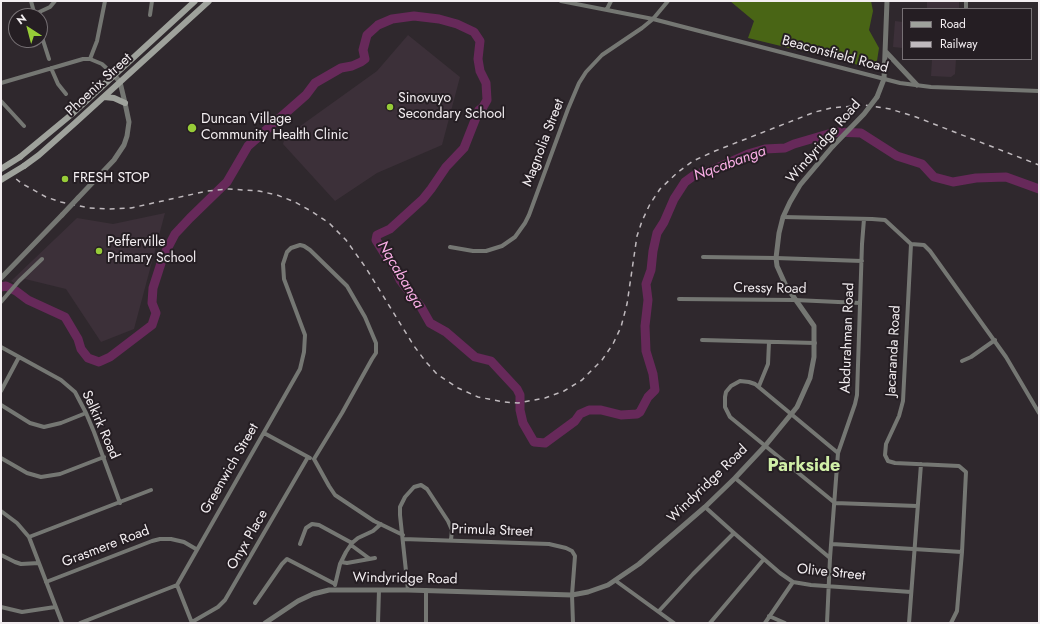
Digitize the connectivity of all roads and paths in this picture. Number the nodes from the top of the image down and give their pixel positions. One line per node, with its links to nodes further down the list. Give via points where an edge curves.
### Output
1 (55, 1): 10 (street)
2 (104, 1): 17 (street, via 99,35)
3 (152, 1): 12 (street)
4 (195, 1): 19 (main road, Phoenix Street)
5 (209, 1): 21 (main road, Phoenix Street)
6 (561, 1): 11 (street, Beaconsfield Road)
7 (611, 1): 11 (street)
8 (668, 1): 13 (street, Magnolia Street)
9 (887, 1): 15 (street, Windyridge Road)
10 (48, 8)
11 (607, 9): 13 (street, Beaconsfield Road)
12 (150, 15)
13 (653, 19): 20 (street, Beaconsfield Road); 35 (street, Magnolia Street, via 602,55 579,83 529,215 515,237 502,246 486,251)
14 (45, 48): 16 (street)
15 (886, 52): 20 (street, Windyridge Road); 23 (street)
16 (49, 59)
17 (90, 59): 18 (street, via 76,60); 19 (street, via 102,64)
18 (51, 68): 22 (street); 25 (street)
19 (114, 75): 21 (street); 30 (main road, Phoenix Street, bridge, via 48,136)
20 (884, 79): 23 (street, Beaconsfield Road); 32 (street, Windyridge Road, bridge, via 877,97 864,114 800,185)
21 (120, 82): 26 (main road, Phoenix Street); 28 (street)
22 (1, 84)
23 (917, 85): 24 (street, Beaconsfield Road)
24 (1039, 91)
25 (66, 94)
26 (104, 97): 28 (main road); 31 (main road, Phoenix Street, bridge, via 39,155)
27 (1, 101): 29 (street)
28 (125, 103): 40 (street, bridge, via 129,129 124,145 114,160)
29 (24, 126)
30 (1, 169)
31 (1, 180)
32 (783, 217): 33 (street); 37 (street, Windyridge Road)
33 (864, 219): 34 (street, via 886,220); 39 (street, Abdurahman Road)
34 (910, 244): 46 (street, via 924,245 927,248); 65 (street, Jacaranda Road, via 902,401 899,416 886,444 885,455 888,461 895,463)
35 (450, 247)
36 (703, 257): 37 (street)
37 (776, 258): 39 (street); 42 (street, Windyridge Road, via 786,286)
38 (42, 259): 43 (street)
39 (862, 261): 44 (street, Abdurahman Road)
40 (2, 276)
41 (679, 299): 42 (street, Cressy Road)
42 (795, 300): 44 (street, Cressy Road); 48 (street, Windyridge Road, via 814,326)
43 (1, 302)
44 (860, 303): 60 (street, Abdurahman Road, via 857,395)
45 (702, 340): 47 (street)
46 (995, 340): 51 (street); 56 (street)
47 (769, 342): 48 (street); 52 (street, via 768,364)
48 (815, 343): 57 (street, Windyridge Road, via 810,378)
49 (1, 347): 50 (street, Selkirk Road)
50 (19, 357): 53 (street); 55 (street, Selkirk Road, via 66,383 75,392)
51 (962, 361)
52 (759, 386): 57 (street); 59 (street, via 740,381 726,392 724,402 730,417)
53 (1, 391)
54 (1, 405): 55 (street, via 30,423 44,427)
55 (86, 413): 61 (street, Selkirk Road)
56 (1039, 413)
57 (792, 414): 59 (street, Windyridge Road); 60 (street)
58 (264, 433): 62 (street); 64 (street, Greenwich Street, via 302,365 304,335 284,279 283,264 287,252 300,245 310,250 347,286 376,343 376,353); 81 (street, Greenwich Street)
59 (765, 446): 66 (street, Windyridge Road); 69 (street)
60 (838, 453): 69 (street, Abdurahman Road)
61 (104, 457): 63 (street, via 60,474 41,477 27,473); 68 (street, Selkirk Road)
62 (308, 457): 64 (street); 107 (street, Onyx Place, via 225,600)
63 (1, 458)
64 (314, 459): 73 (street, via 332,491)
65 (921, 464): 70 (street); 83 (street, via 959,466 966,472)
66 (735, 478): 71 (street, Windyridge Road); 86 (street)
67 (151, 490): 68 (street)
68 (120, 503): 75 (street)
69 (835, 503): 70 (street); 80 (street, Abdurahman Road)
70 (917, 506): 82 (street)
71 (704, 507): 74 (street, Olive Street); 91 (street, Windyridge Road)
72 (1, 511): 75 (street, via 17,523)
73 (381, 524): 76 (street); 79 (street)
74 (734, 534): 88 (street, Olive Street); 105 (street)
75 (29, 537): 90 (street)
76 (403, 537): 77 (street, Primula Street); 77 (street, via 400,515 402,502 410,490 421,485 427,489 445,515 452,530); 98 (street)
77 (451, 540): 101 (street, Primula Street, via 549,544 566,548 575,556)
78 (300, 544): 79 (street, via 306,528 312,524 319,525)
79 (351, 544): 87 (street); 89 (street)
80 (832, 544): 82 (street); 86 (street, Abdurahman Road)
81 (196, 549): 92 (street, Grasmere Road, via 184,542 166,538 152,540); 94 (street, Greenwich Street)
82 (914, 549): 83 (street); 100 (street)
83 (962, 552): 120 (street, via 957,611)
84 (1, 555): 90 (street, via 21,564)
85 (376, 558): 87 (street)
86 (830, 558): 95 (street, Abdurahman Road)
87 (370, 559): 89 (street)
88 (764, 559): 93 (street, Olive Street); 115 (street)
89 (341, 562): 96 (street)
90 (39, 563): 92 (street)
91 (616, 581): 101 (street, Windyridge Road, via 601,588); 105 (street)
92 (46, 582): 104 (street)
93 (793, 582): 95 (street, Olive Street); 106 (street)
94 (177, 585): 107 (street); 109 (street)
95 (829, 585): 100 (street, Olive Street); 118 (street, Abdurahman Road)
96 (335, 587): 97 (street, Windyridge Road); 102 (street, via 288,559); 110 (street, Windyridge Road, via 307,596)
97 (379, 590): 98 (street, Windyridge Road); 111 (street)
98 (408, 590): 99 (street, Windyridge Road)
99 (426, 590): 101 (street, Windyridge Road); 112 (street)
100 (911, 592): 119 (street)
101 (572, 595): 113 (street)
102 (255, 603)
103 (1, 607): 104 (street, via 22,612)
104 (55, 607): 108 (street)
105 (659, 611): 114 (street)
106 (769, 616): 116 (street); 117 (street)
107 (192, 622)
108 (62, 623)
109 (80, 623)
110 (265, 623)
111 (378, 623)
112 (426, 623)
113 (573, 623)
114 (674, 623)
115 (710, 623)
116 (765, 623)
117 (785, 623)
118 (827, 623)
119 (909, 623)
120 (951, 623)

